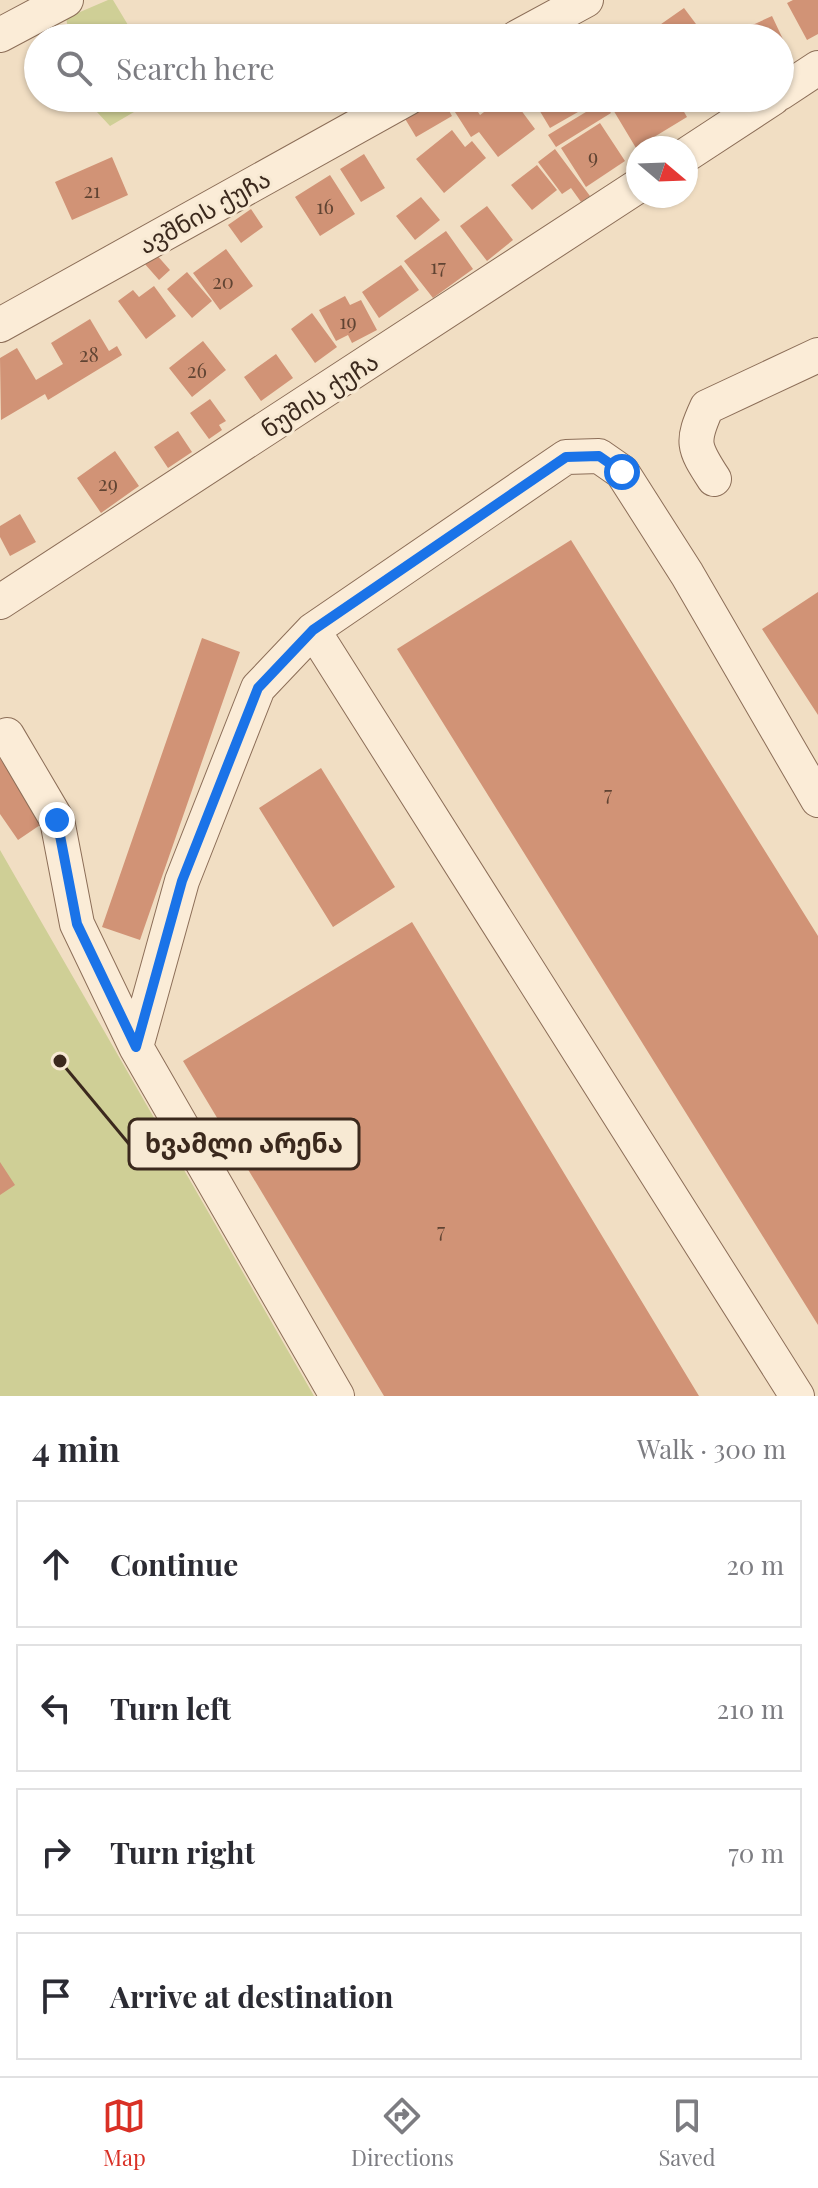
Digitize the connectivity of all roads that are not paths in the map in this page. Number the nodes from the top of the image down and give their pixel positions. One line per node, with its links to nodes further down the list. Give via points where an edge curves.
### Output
1 (66, 0): 4 (street)
2 (586, 0): 3 (street)
3 (542, 24)
4 (0, 35)
5 (818, 68): 6 (street)
6 (794, 84)
7 (383, 112): 11 (street, ავშნის ქუჩა)
8 (752, 112): 9 (street)
9 (698, 147)
10 (626, 194): 14 (street, ნუშის ქუჩა)
11 (1, 323)
12 (818, 355): 13 (street, via 707,407 695,450)
13 (714, 479)
14 (0, 602)
15 (313, 630): 17 (street, via 566,457 599,456 630,484); 18 (street, via 258,688 182,881); 20 (street)
16 (7, 735): 18 (street, via 57,820 77,924)
17 (818, 800)
18 (136, 1047): 19 (street)
19 (337, 1396)
20 (797, 1396)

